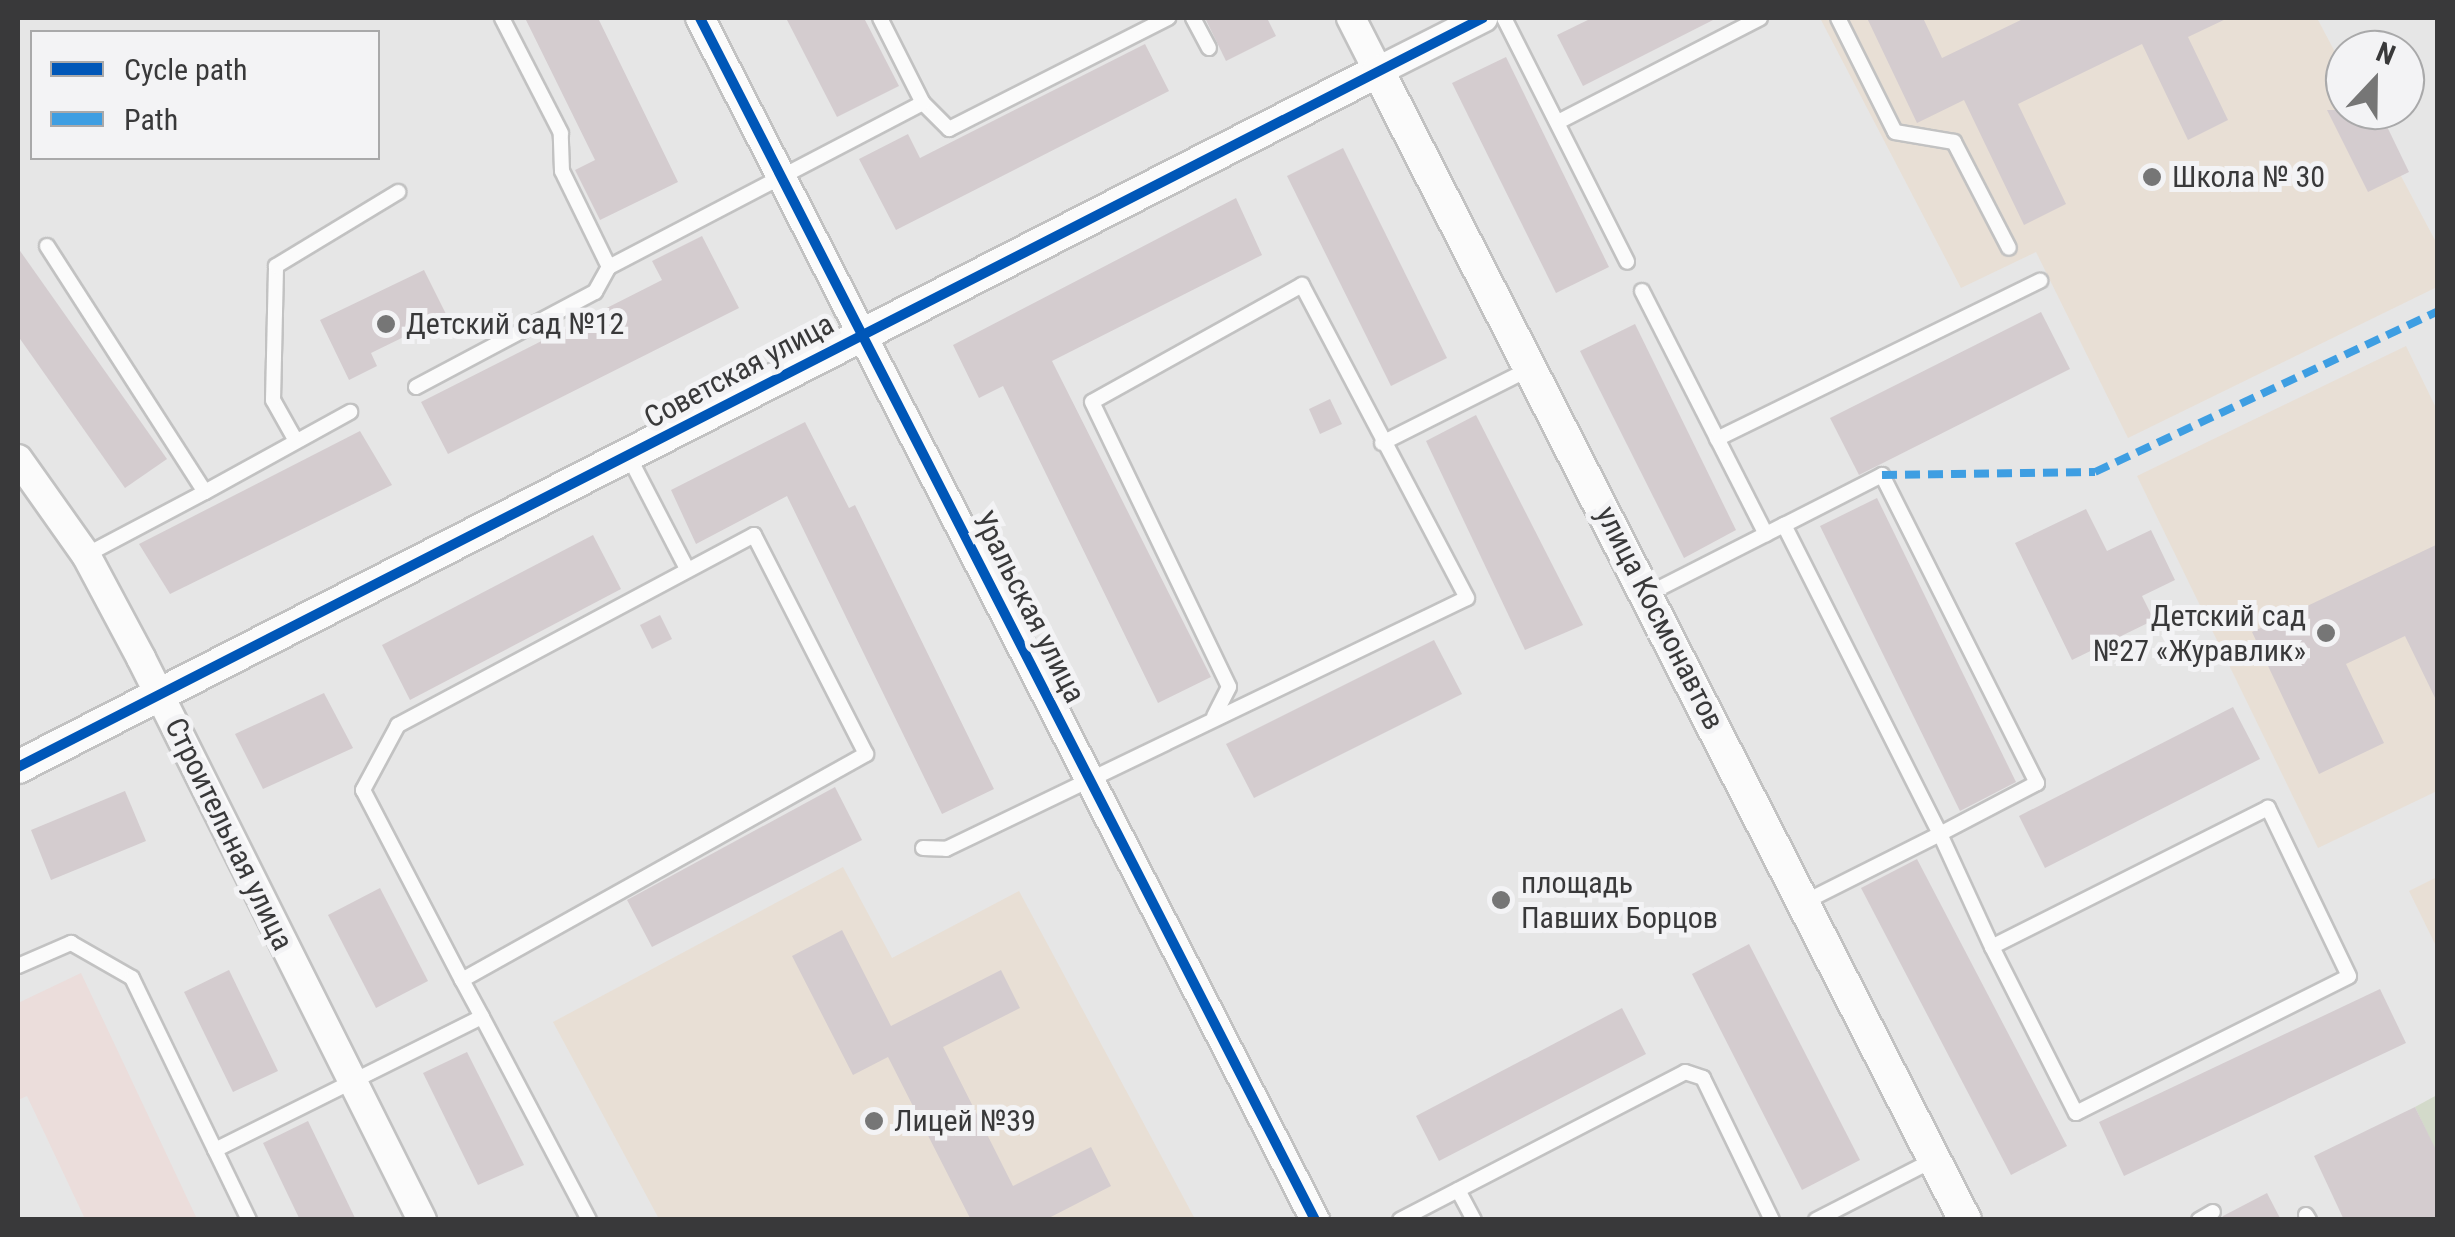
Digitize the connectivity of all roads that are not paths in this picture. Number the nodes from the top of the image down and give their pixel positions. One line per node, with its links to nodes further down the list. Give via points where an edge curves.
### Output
1 (502, 18): 20 (lane, via 562,133 562,170)
2 (700, 18): 15 (street, Уральская улица)
3 (880, 18): 13 (lane)
4 (1168, 18): 13 (lane, via 949,129)
5 (1193, 18): 11 (lane)
6 (1351, 18): 12 (street, улица Космонавтов)
7 (1483, 18): 12 (street, Советская улица)
8 (1504, 18): 14 (lane)
9 (1760, 18): 14 (lane)
10 (1838, 18): 18 (lane, via 1895,132 1954,142)
11 (1209, 48)
12 (1378, 71): 23 (street, Советская улица); 24 (street, улица Космонавтов)
13 (923, 103): 15 (lane)
14 (1558, 122): 19 (lane)
15 (781, 180): 20 (lane); 23 (street, Уральская улица)
16 (398, 192): 28 (lane, via 276,266 272,400)
17 (47, 246): 32 (lane)
18 (2009, 248)
19 (1627, 262)
20 (610, 267): 25 (lane, via 595,292)
21 (2040, 280): 27 (lane)
22 (1642, 291): 27 (lane)
23 (861, 336): 30 (street, Советская улица); 41 (street, Уральская улица)
24 (1531, 368): 29 (lane); 37 (street, улица Космонавтов)
25 (416, 387)
26 (350, 412): 28 (lane)
27 (1717, 439): 34 (lane)
28 (296, 441): 32 (lane)
29 (1382, 443): 39 (lane, via 1467,598); 39 (lane, via 1302,284 1092,402 1230,687)
30 (629, 457): 36 (lane); 38 (street, Советская улица)
31 (18, 458): 35 (street, Строительная улица)
32 (206, 492): 35 (lane)
33 (1784, 525): 34 (lane); 42 (lane); 42 (lane, via 1882,475 2036,784)
34 (1766, 534): 37 (lane)
35 (86, 555): 38 (street, Строительная улица)
36 (688, 569): 47 (lane, via 398,725 363,790); 47 (lane, via 754,534 866,754)
37 (1648, 594): 44 (street, улица Космонавтов)
38 (161, 698): 40 (street, Советская улица); 49 (street, Строительная улица)
39 (1214, 716): 41 (lane)
40 (18, 767)
41 (1089, 779): 43 (lane, via 946,848); 53 (street, Уральская улица)
42 (1940, 834): 44 (lane); 45 (lane)
43 (923, 848)
44 (1804, 902): 51 (street, улица Космонавтов)
45 (1992, 948): 45 (lane, via 2076,1113 2348,976 2268,808)
46 (18, 966): 50 (lane, via 71,943 132,978)
47 (462, 980): 48 (lane)
48 (482, 1017): 49 (lane); 56 (lane)
49 (352, 1082): 50 (lane); 55 (street, Строительная улица)
50 (215, 1150): 54 (lane)
51 (1934, 1159): 60 (lane); 61 (street, улица Космонавтов)
52 (1458, 1190): 57 (lane); 58 (lane); 59 (lane, via 1685,1072 1703,1078)
53 (1308, 1217)
54 (250, 1220)
55 (422, 1220)
56 (589, 1220)
57 (1400, 1220)
58 (1474, 1220)
59 (1772, 1220)
60 (1816, 1220)
61 (1965, 1220)

